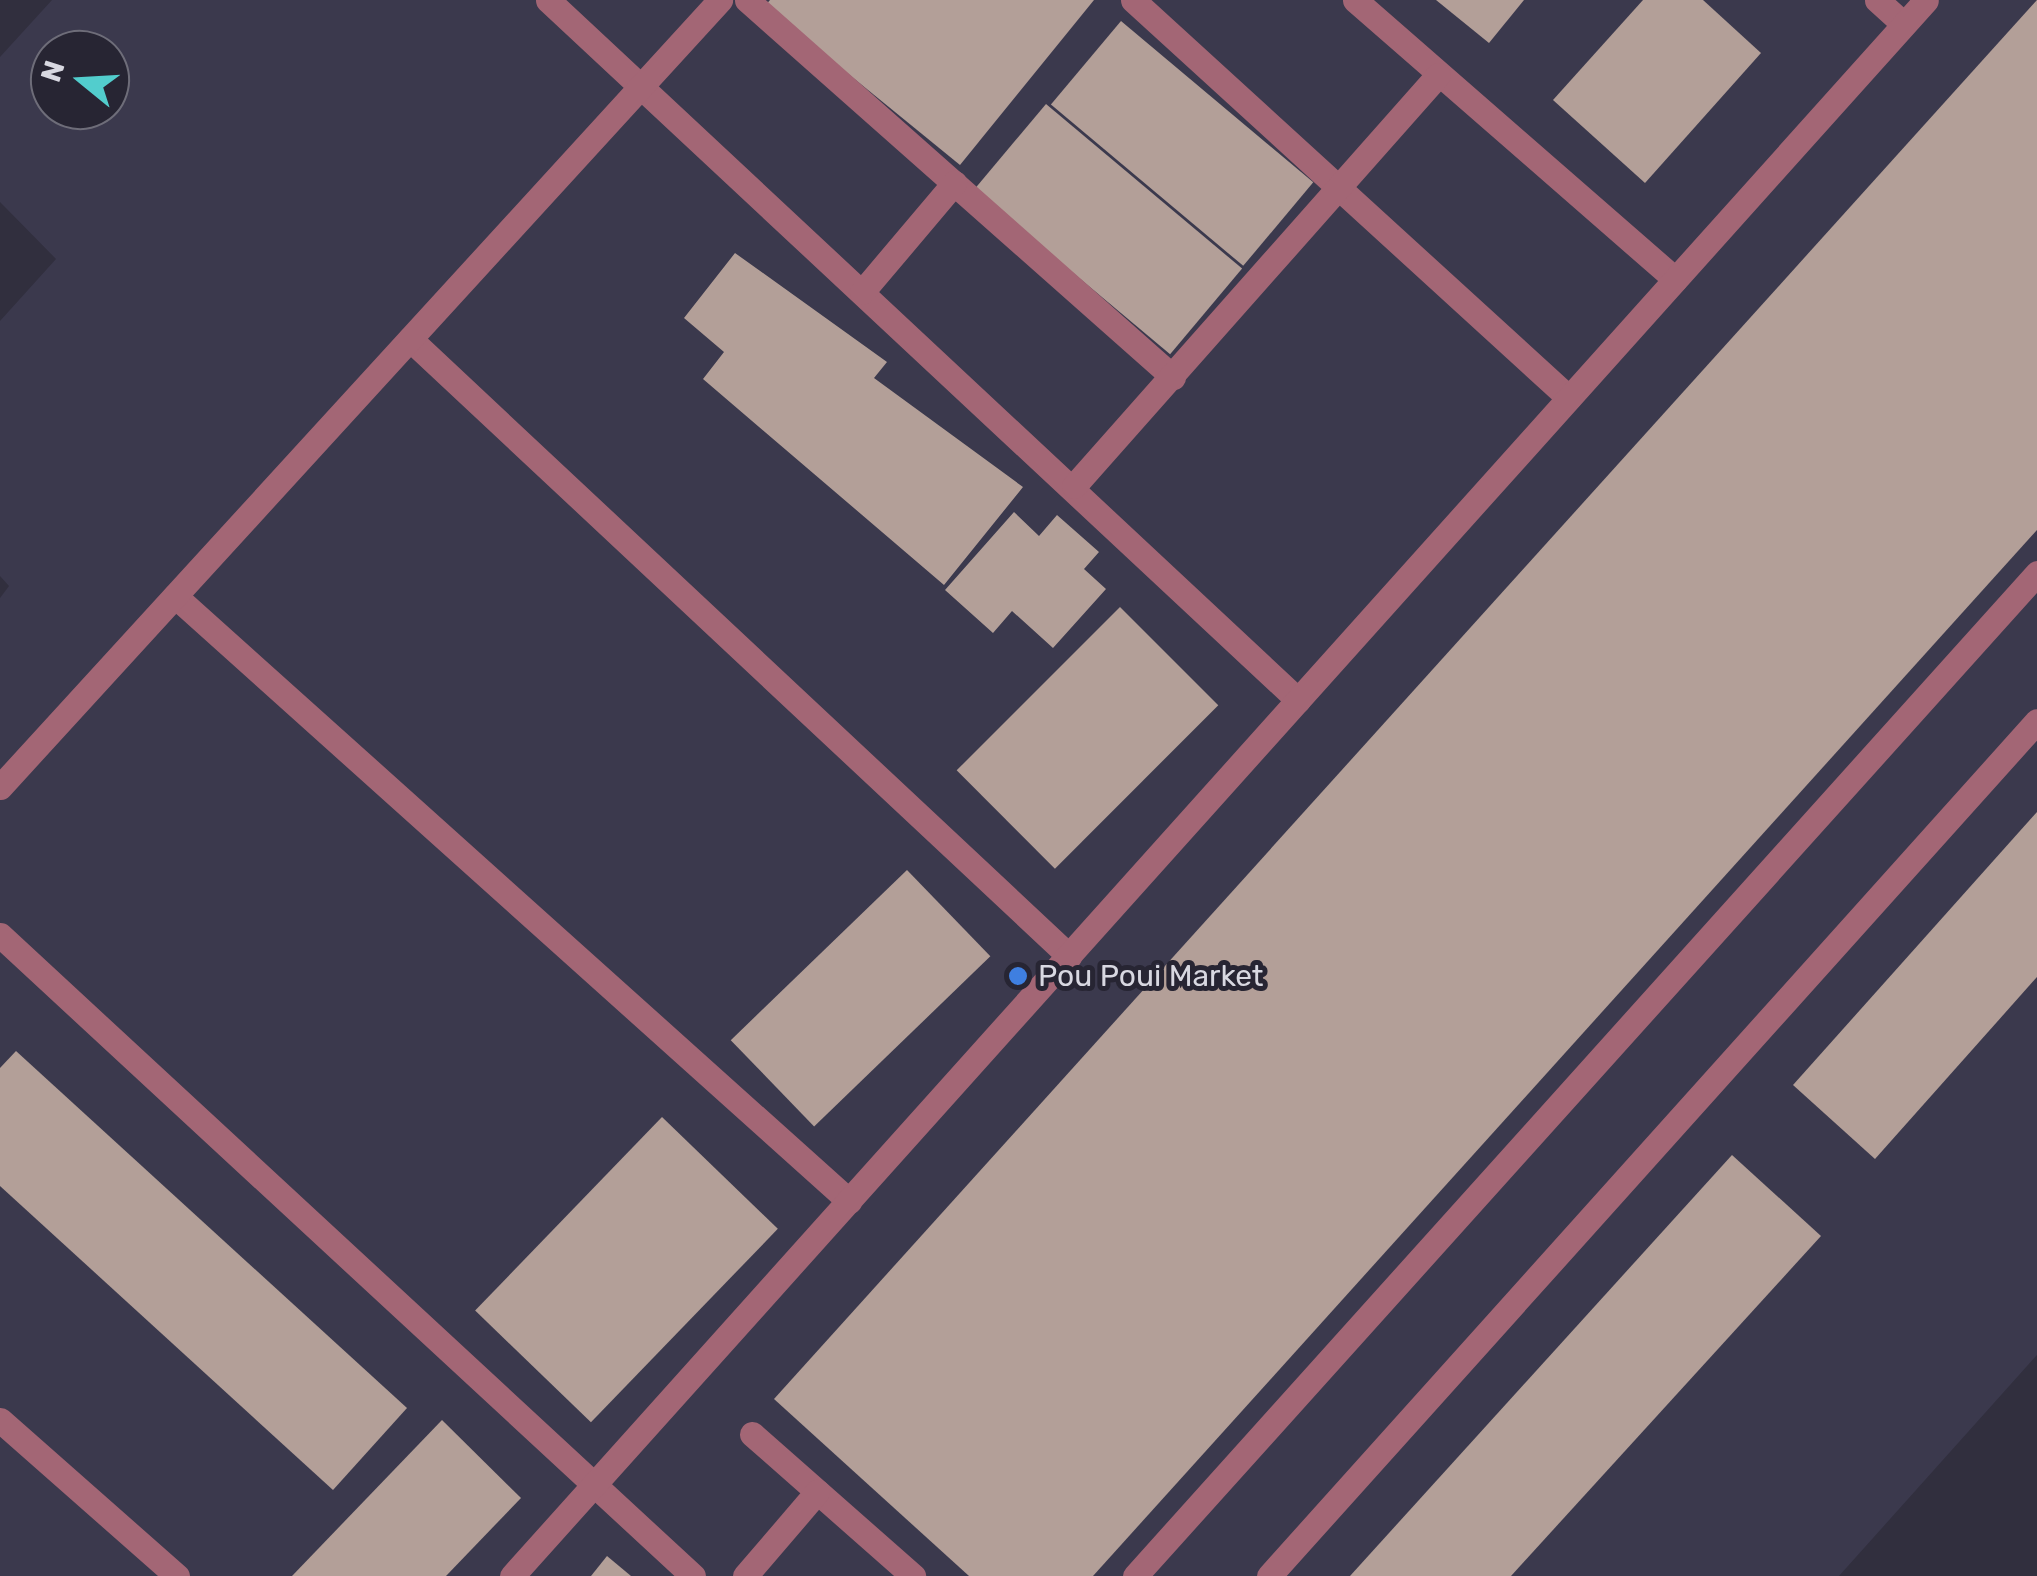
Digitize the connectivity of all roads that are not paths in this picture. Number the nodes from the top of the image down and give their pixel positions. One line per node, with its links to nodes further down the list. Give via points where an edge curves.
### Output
1 (548, 0): 10 (street)
2 (720, 0): 10 (street)
3 (747, 0): 11 (street)
4 (1133, 0): 12 (street)
5 (1355, 0): 9 (street)
6 (1876, 0): 8 (street)
7 (1926, 0): 8 (street)
8 (1904, 24): 13 (street)
9 (1438, 75): 12 (street); 13 (street)
10 (639, 88): 14 (street); 15 (street)
11 (954, 183): 14 (street); 16 (street)
12 (1340, 189): 16 (street); 17 (street)
13 (1675, 280): 17 (street)
14 (862, 292): 18 (street)
15 (410, 339): 20 (street); 25 (street)
16 (1173, 377): 18 (street)
17 (1569, 398): 21 (street)
18 (1074, 486): 21 (street)
19 (2037, 573): 36 (street)
20 (175, 596): 23 (street); 26 (street)
21 (1298, 700): 25 (street)
22 (2037, 721): 37 (street)
23 (0, 787)
24 (0, 936): 29 (street)
25 (1068, 956): 26 (street)
26 (848, 1201): 29 (street)
27 (0, 1420): 31 (street)
28 (752, 1434): 30 (street)
29 (592, 1488): 32 (street); 33 (street)
30 (817, 1492): 34 (street); 35 (street)
31 (177, 1576)
32 (512, 1576)
33 (693, 1576)
34 (745, 1576)
35 (914, 1576)
36 (1135, 1576)
37 (1269, 1576)

